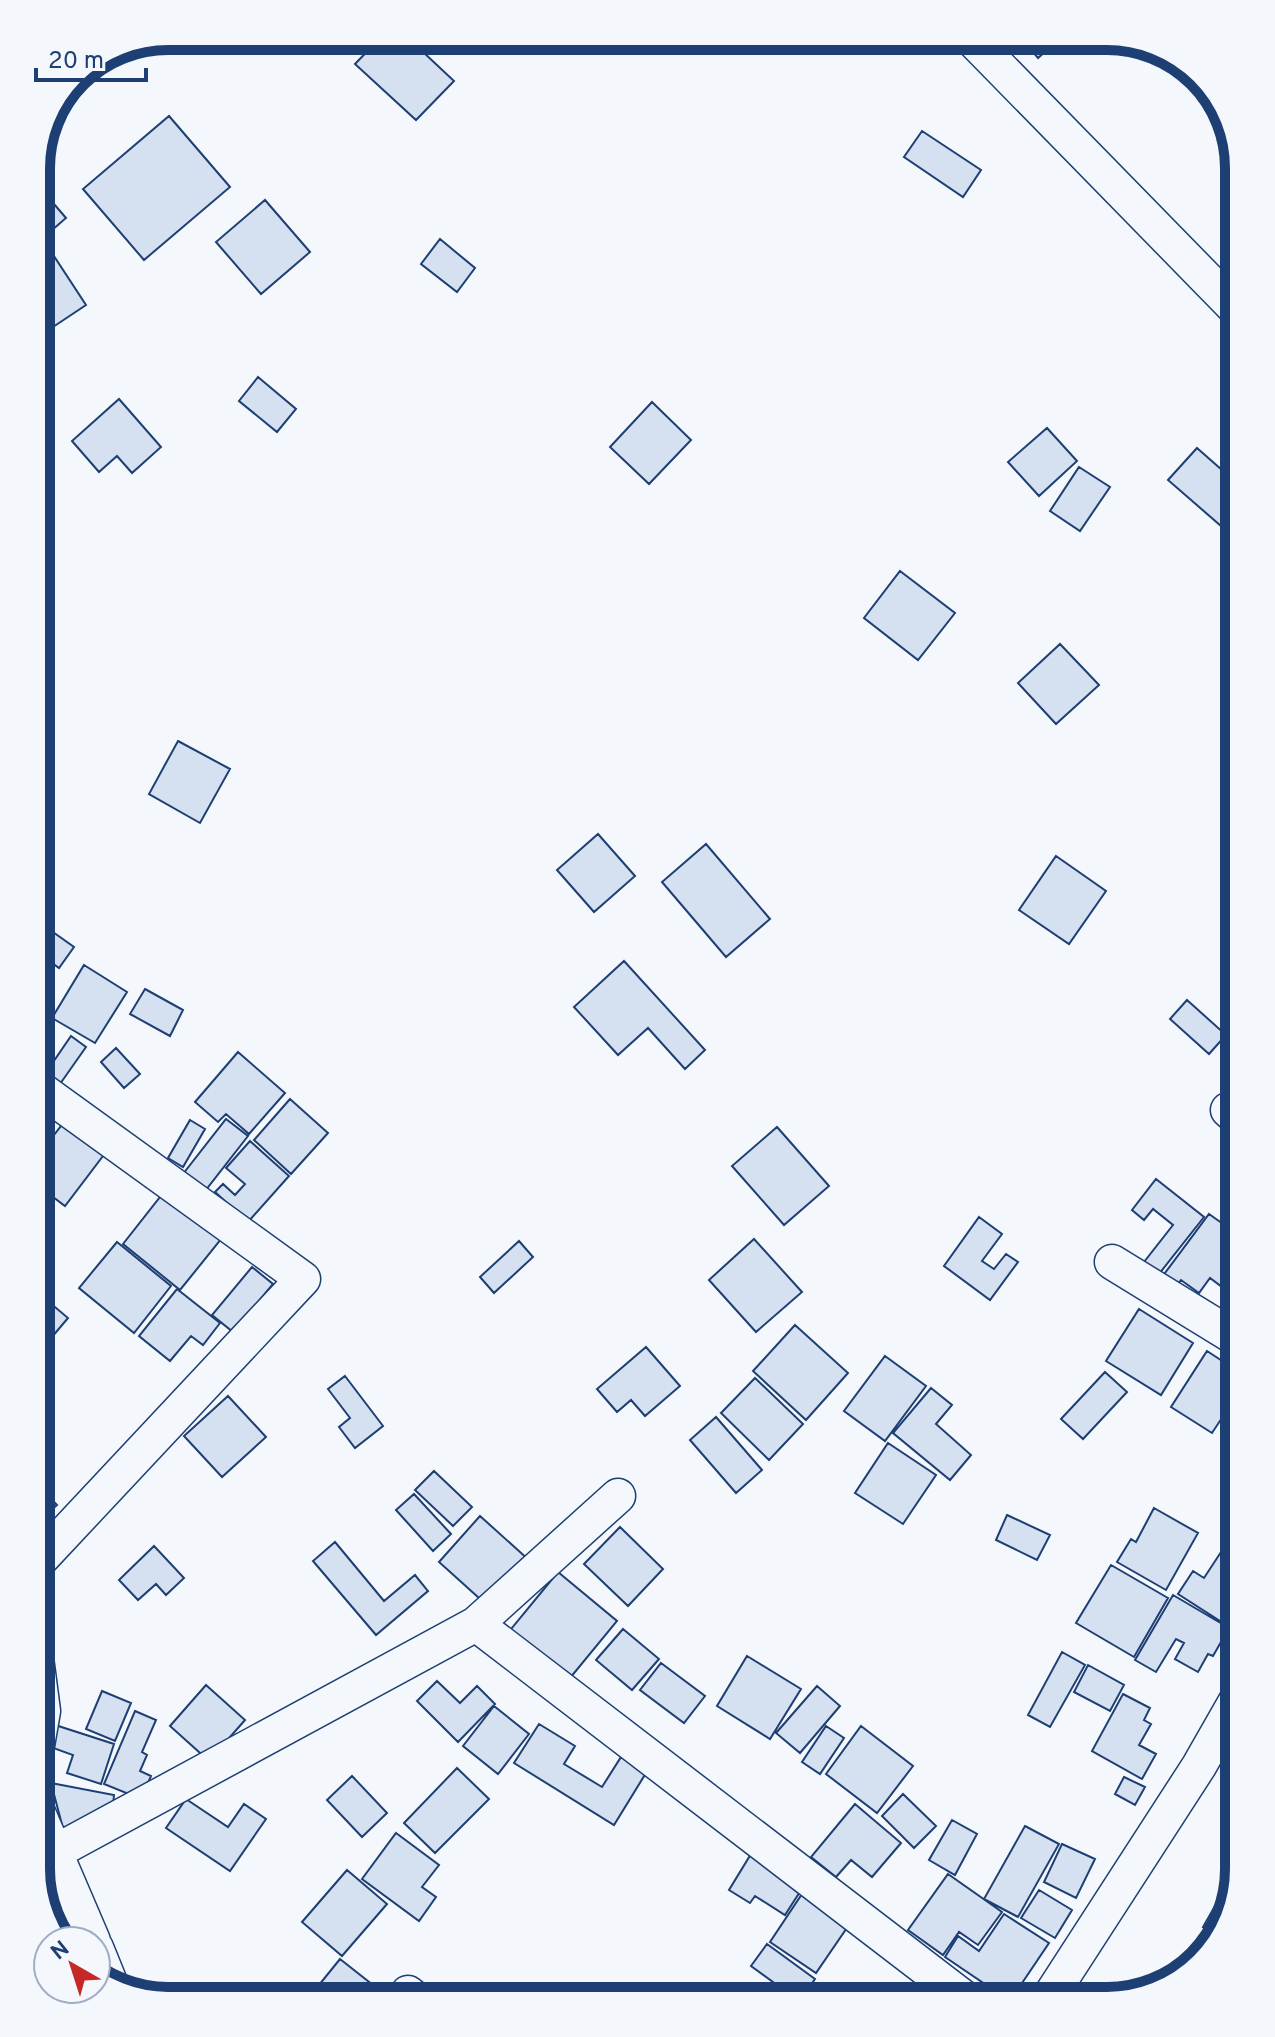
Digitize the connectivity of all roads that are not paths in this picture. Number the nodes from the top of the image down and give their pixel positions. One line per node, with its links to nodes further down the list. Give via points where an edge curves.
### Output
1 (983, 50): 2 (street)
2 (1225, 298)
3 (50, 1096): 7 (street, via 303,1279)
4 (1112, 1262): 5 (street)
5 (1225, 1331)
6 (618, 1496): 8 (street)
7 (50, 1549)
8 (476, 1624): 10 (street); 13 (street)
9 (1225, 1720): 14 (street)
10 (50, 1852)
11 (50, 1861): 12 (street)
12 (84, 1925)
13 (950, 1987)
14 (1056, 1987)

